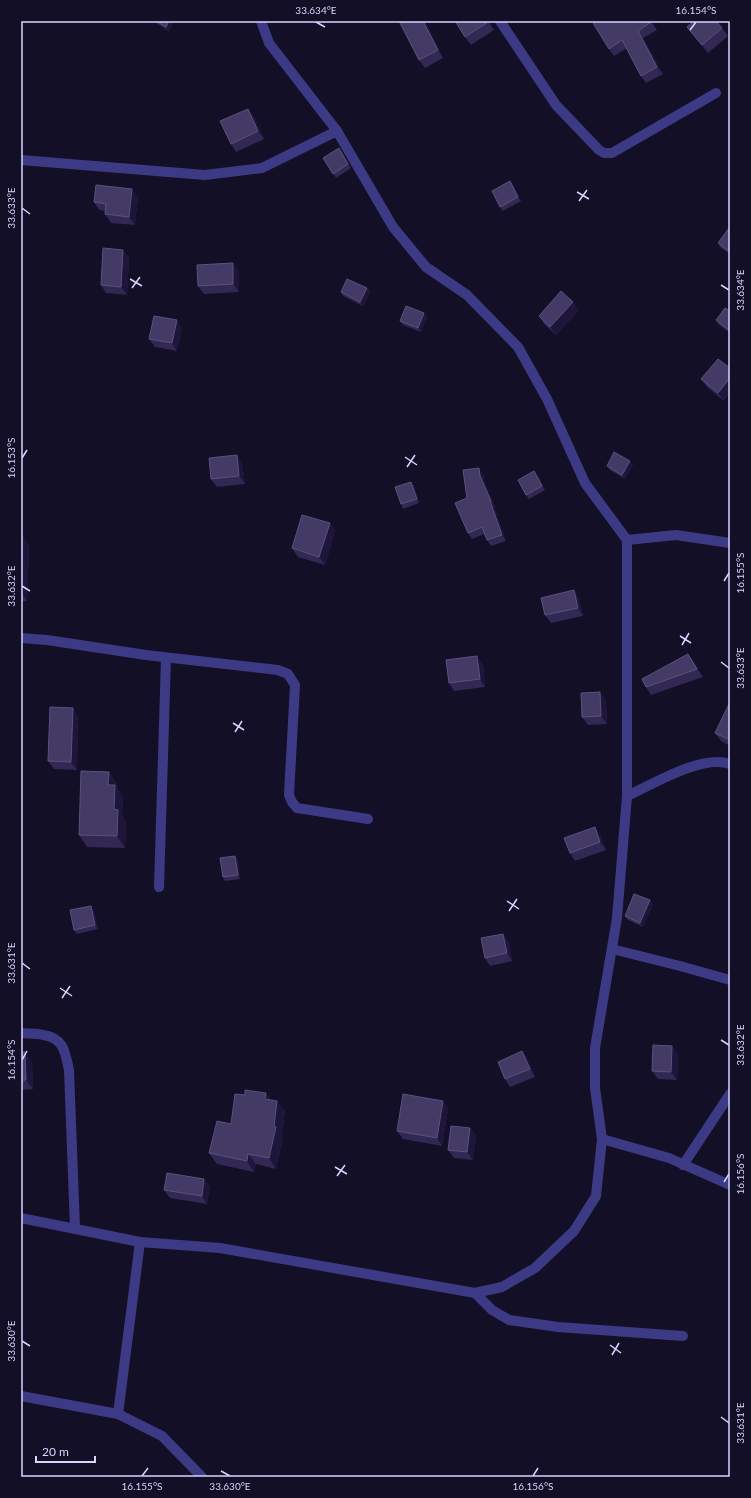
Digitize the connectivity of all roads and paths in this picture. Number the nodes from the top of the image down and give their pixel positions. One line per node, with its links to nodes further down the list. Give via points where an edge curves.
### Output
1 (262, 21): 4 (street, via 269,43)
2 (500, 21): 3 (street, via 556,105 594,146 604,153 612,153)
3 (716, 94)
4 (337, 131): 5 (street, via 262,168 205,175); 6 (street, via 393,227 426,267 467,295 518,347 547,398 585,483)
5 (21, 160)
6 (627, 540): 7 (street, via 676,535); 11 (street)
7 (730, 544)
8 (21, 638): 9 (street)
9 (166, 658): 12 (street, via 278,670 288,674 295,684 289,795 292,802 298,808); 13 (street)
10 (730, 764): 11 (street, via 710,762 691,767)
11 (627, 796): 14 (street)
12 (368, 819)
13 (159, 887)
14 (612, 949): 15 (street); 18 (street, via 595,1048 594,1088)
15 (730, 980)
16 (21, 1033): 22 (street, via 43,1034 56,1038 65,1050 69,1070)
17 (730, 1094): 19 (street)
18 (602, 1139): 19 (street, via 669,1158); 24 (street, via 596,1196 574,1231 535,1268 502,1287)
19 (683, 1165): 20 (street)
20 (730, 1185)
21 (21, 1218): 22 (street)
22 (75, 1228): 23 (street)
23 (140, 1242): 24 (street, via 220,1248); 27 (street)
24 (475, 1293): 25 (street, via 492,1310 509,1320 558,1327)
25 (683, 1336)
26 (21, 1396): 27 (street)
27 (118, 1414): 28 (street, via 162,1436)
28 (202, 1477)

